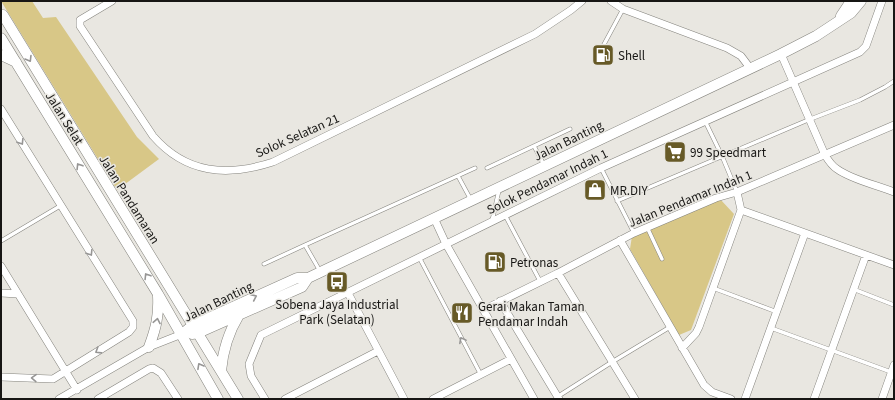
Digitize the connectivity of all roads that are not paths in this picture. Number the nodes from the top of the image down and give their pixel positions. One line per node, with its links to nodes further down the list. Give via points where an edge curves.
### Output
1 (112, 1): 2 (street, Solok Selatan 21, via 80,20 80,26 152,136 162,147 183,161 196,167 225,171 273,162 535,34)
2 (582, 1)
3 (611, 1): 7 (street)
4 (851, 1): 9 (main road, Jalan Banting)
5 (861, 1): 9 (main road, Jalan Banting, via 851,13)
6 (882, 1): 18 (street, Solok Pendamar Indah 1, via 866,46 860,52)
7 (622, 9): 12 (lane); 16 (street, via 726,48 741,56)
8 (2, 15): 10 (main road, Jalan Pandamaran)
9 (837, 21): 13 (main road, Jalan Banting, via 816,36)
10 (5, 28): 72 (main road, Jalan Pandamaran, one-way to 72)
11 (1, 38): 15 (main road, Jalan Selat)
12 (602, 48)
13 (781, 54): 16 (main road, Jalan Banting); 18 (street)
14 (1, 55): 15 (main road)
15 (16, 62): 64 (main road, Jalan Selat, one-way to 15)
16 (750, 68): 27 (main road, Jalan Banting)
17 (894, 81): 20 (lane, via 860,100)
18 (793, 83): 20 (street); 21 (street, Solok Pendamar Indah 1)
19 (1, 109): 37 (street, one-way to 37)
20 (808, 120): 25 (street); 26 (lane)
21 (705, 121): 26 (lane); 30 (street, Solok Pendamar Indah 1)
22 (894, 125): 25 (street, Jalan Pendamar Indah 1)
23 (570, 129): 24 (lane)
24 (534, 146): 27 (lane); 29 (lane)
25 (824, 155): 33 (street, Jalan Pendamar Indah 1); 34 (street, via 837,169 848,175)
26 (722, 156): 33 (lane); 36 (lane)
27 (544, 166): 32 (main road, Jalan Banting)
28 (475, 168): 31 (lane)
29 (487, 168)
30 (600, 168): 36 (lane); 39 (street, Solok Pendamar Indah 1)
31 (458, 176): 35 (lane); 48 (lane)
32 (500, 187): 35 (main road, Jalan Banting); 41 (lane)
33 (737, 192): 38 (street); 42 (street, Jalan Pendamar Indah 1, via 716,198)
34 (894, 192)
35 (471, 201): 40 (main road, Jalan Banting)
36 (617, 201): 43 (lane)
37 (60, 206): 46 (lane); 82 (street, one-way to 82, via 133,321 133,328 129,332)
38 (741, 210): 44 (street); 59 (street)
39 (504, 215): 41 (street, Solok Pendamar Indah 1); 58 (lane)
40 (434, 218): 47 (street); 55 (main road, Jalan Banting)
41 (492, 221): 47 (street, Solok Pendamar Indah 1)
42 (647, 227): 43 (street, Jalan Pendamar Indah 1); 51 (lane)
43 (634, 233): 45 (street, Jalan Pendamar Indah 1)
44 (805, 233): 49 (street); 68 (street)
45 (620, 240): 56 (street, Jalan Pendamar Indah 1); 70 (street)
46 (1, 241)
47 (446, 244): 50 (street, Solok Pendamar Indah 1); 67 (street)
48 (305, 245): 52 (lane); 55 (lane)
49 (866, 255): 53 (street); 60 (street)
50 (419, 257): 62 (street, Solok Pendamar Indah 1); 83 (lane, one-way to 50)
51 (662, 260)
52 (264, 264)
53 (894, 265)
54 (1, 266): 63 (street)
55 (321, 272): 57 (main road, Jalan Banting)
56 (558, 273): 58 (street, Jalan Pendamar Indah 1); 79 (street)
57 (308, 278): 69 (main road, Jalan Banting, via 302,287); 72 (main road, Jalan Banting, one-way to 57, via 297,278)
58 (540, 281): 65 (street, Jalan Pendamar Indah 1)
59 (713, 288): 68 (lane); 75 (street, via 696,333)
60 (854, 289): 66 (lane); 76 (street)
61 (1, 293): 63 (street)
62 (348, 293): 77 (street); 92 (street, Solok Pendamar Indah 1, via 261,335 250,364 252,376)
63 (18, 294): 82 (street)
64 (158, 294): 73 (main road, Jalan Selat); 74 (main road, one-way to 64, via 159,312)
65 (500, 301): 67 (street, Jalan Pendamar Indah 1); 87 (street)
66 (894, 305)
67 (483, 310): 78 (street)
68 (777, 312): 71 (street)
69 (239, 315): 72 (main road, Jalan Banting); 81 (main road, via 226,339)
70 (670, 327): 75 (street); 79 (lane)
71 (771, 328): 76 (lane); 99 (street)
72 (195, 329): 73 (main road, Jalan Banting); 81 (main road, Jalan Pandamaran)
73 (182, 334): 74 (street); 90 (main road, one-way to 73)
74 (149, 347): 85 (street)
75 (682, 348): 98 (street, via 704,385 712,392)
76 (831, 350): 80 (lane); 100 (street)
77 (378, 351): 93 (street); 94 (street)
78 (511, 359): 83 (street); 96 (street)
79 (612, 362): 87 (lane); 97 (street)
80 (893, 369): 101 (street)
81 (221, 371): 91 (main road, Jalan Pandamaran)
82 (66, 372): 84 (street, one-way to 84, via 53,379); 85 (street)
83 (481, 374): 95 (street)
84 (1, 377)
85 (77, 390): 88 (street)
86 (175, 398): 89 (street, via 161,373 153,368)
87 (558, 398)
88 (59, 399)
89 (98, 399)
90 (218, 399)
91 (238, 399)
92 (265, 399)
93 (285, 399)
94 (404, 399)
95 (433, 399)
96 (534, 399)
97 (635, 399)
98 (731, 399)
99 (745, 399)
100 (814, 399)
101 (882, 399)

